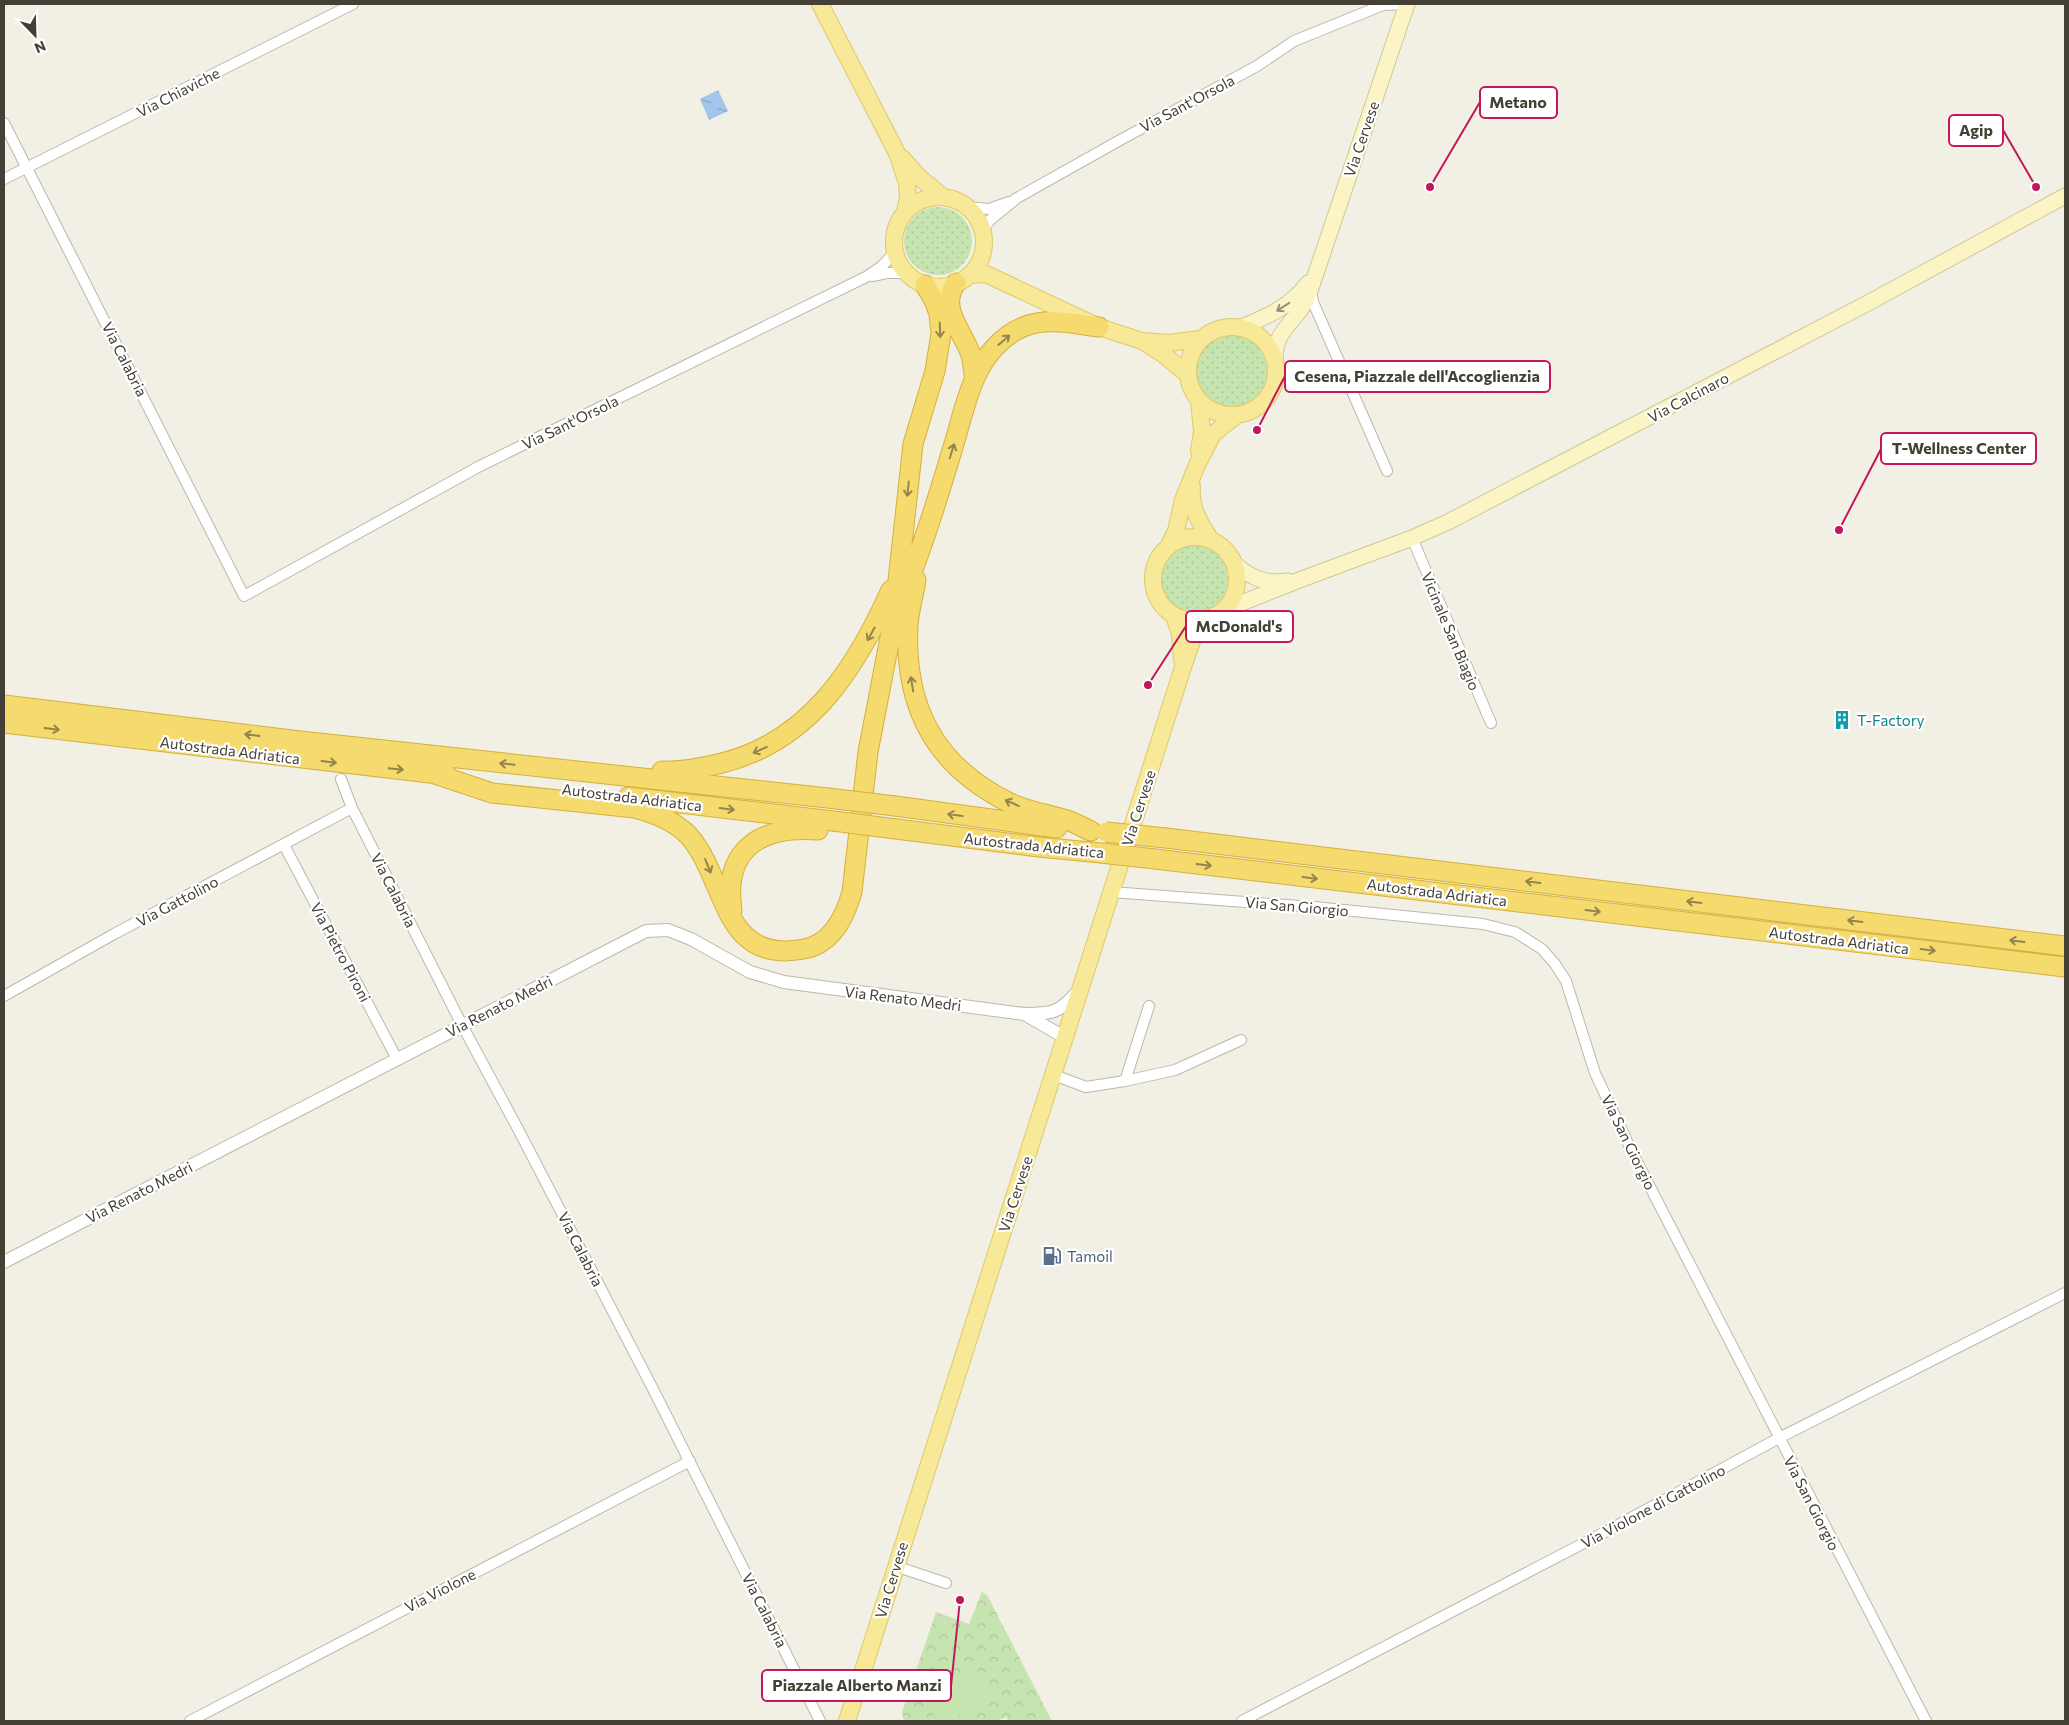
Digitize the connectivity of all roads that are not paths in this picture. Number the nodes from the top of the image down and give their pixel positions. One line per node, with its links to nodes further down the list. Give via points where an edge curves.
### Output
1 (352, 4): 6 (street, Via Chiaviche)
2 (820, 4): 5 (main road)
3 (1406, 4): 10 (street, Via Sant'Orsola, via 1383,5 1294,41 1257,66); 19 (main road, Via Cervese)
4 (4, 123): 6 (street, Via Calabria)
5 (897, 153): 9 (main road); 12 (main road, via 907,184)
6 (27, 168): 7 (street, Via Chiaviche); 42 (street, Via Calabria)
7 (4, 179)
8 (2065, 196): 35 (main road, Via Calcinaro, via 1868,303)
9 (943, 197): 11 (main road); 12 (main road, via 916,203)
10 (1017, 198): 11 (street, via 989,209); 13 (street, Via Sant'Orsola, via 990,220)
11 (967, 207): 13 (main road)
12 (905, 212): 15 (main road, via 895,230)
13 (982, 231): 14 (main road)
14 (983, 248): 18 (main road, via 978,263); 21 (main road)
15 (894, 252): 16 (main road); 17 (street, Via Sant'Orsola)
16 (906, 273): 17 (street); 20 (main road)
17 (866, 277): 42 (street, Via Sant'Orsola, via 480,466)
18 (962, 279): 20 (main road, via 946,286); 21 (main road, via 986,274); 30 (highway, via 951,290 948,299 951,314 971,356)
19 (1313, 281): 22 (main road, Via Cervese); 23 (street, via 1314,302); 25 (main road, Via Cervese, one-way to 25, via 1290,303)
20 (925, 285): 40 (highway, one-way to 40, via 939,314 941,334 935,371 913,444)
21 (1015, 289): 24 (main road)
22 (1299, 312): 23 (street); 28 (main road, Via Cervese, via 1282,332)
23 (1320, 316): 34 (street)
24 (1099, 327): 27 (main road); 30 (highway, one-way to 24, via 1001,341 1024,326 1054,322)
25 (1242, 327): 26 (main road, via 1212,330); 28 (main road, via 1263,339)
26 (1200, 339): 27 (main road, via 1168,343); 29 (main road, via 1192,349)
27 (1142, 341): 29 (main road)
28 (1275, 359): 32 (main road, via 1276,375 1268,396 1250,411)
29 (1187, 374): 31 (main road)
30 (975, 378): 38 (highway, one-way to 30)
31 (1199, 401): 32 (main road, via 1210,410); 33 (main road, via 1202,431)
32 (1237, 415): 33 (main road, via 1213,434)
33 (1195, 471): 36 (main road, via 1191,496 1193,506); 37 (main road)
34 (1387, 471)
35 (1412, 538): 41 (main road, Via Calcinaro); 50 (street, Vicinale San Biagio)
36 (1211, 540): 37 (main road, via 1189,537); 39 (main road, via 1226,550)
37 (1169, 545): 44 (main road, via 1155,564 1153,582 1157,599)
38 (922, 547): 45 (highway); 57 (highway, one-way to 38, via 1009,803 984,789 959,770 925,725 913,691 908,624)
39 (1235, 564): 41 (main road, Via Calcinaro, via 1261,581); 43 (main road, via 1236,589)
40 (899, 574): 45 (highway); 52 (highway, one-way to 52, via 853,664 832,692 774,744 739,759 702,768 666,771 578,765)
41 (1302, 579): 43 (main road, Via Calcinaro)
42 (244, 596)
43 (1224, 610): 46 (main road)
44 (1174, 616): 46 (main road); 47 (main road, Via Cervese, via 1180,634)
45 (894, 617): 60 (highway, via 868,752 852,892 839,925 827,939 809,948 774,952 760,948)
46 (1207, 620): 47 (main road, Via Cervese, via 1193,638)
47 (1183, 667): 59 (main road, Via Cervese)
48 (4, 705): 51 (highway, Autostrada Adriatica, one-way to 48)
49 (4, 723): 51 (highway, Autostrada Adriatica, one-way to 51)
50 (1491, 723)
51 (301, 750): 52 (highway, Autostrada Adriatica, one-way to 51, via 354,746); 53 (highway, Autostrada Adriatica, one-way to 53, via 357,765)
52 (556, 769): 57 (highway, Autostrada Adriatica, one-way to 52, bridge)
53 (435, 774): 56 (highway, Autostrada Adriatica, one-way to 56); 60 (highway, one-way to 60, via 492,793 636,808 658,814 687,834 704,856)
54 (341, 779): 55 (street, Via Calabria)
55 (352, 808): 58 (street, Via Gattolino); 67 (street, Via Calabria)
56 (833, 826): 60 (highway, via 784,831 751,845 737,862 732,876 730,891); 62 (highway, Autostrada Adriatica, one-way to 62, bridge, via 1155,859)
57 (1098, 831): 61 (highway, Autostrada Adriatica, one-way to 57, bridge)
58 (284, 845): 64 (street, Via Gattolino); 70 (street, Via Pietro Pironi)
59 (1111, 892): 63 (main road, Via Cervese); 75 (street, Via San Giorgio, via 1483,924 1515,932 1542,949 1566,981 1595,1073 1633,1154)
60 (734, 922)
61 (2065, 946)
62 (2065, 967)
63 (1079, 990): 66 (street, Via Renato Medri, via 1066,1006 1057,1011); 68 (main road, Via Cervese)
64 (4, 996)
65 (1150, 1006): 72 (street)
66 (1024, 1014): 67 (street, Via Renato Medri, via 784,982 750,972 692,939 668,930 646,931); 68 (street, Via Renato Medri)
67 (462, 1025): 70 (street, Via Renato Medri); 76 (street, Via Calabria)
68 (1064, 1037): 71 (main road, Via Cervese)
69 (1242, 1040): 72 (street, via 1175,1070)
70 (397, 1059): 73 (street, Via Renato Medri)
71 (1054, 1072): 72 (street, via 1086,1087); 77 (main road, Via Cervese)
72 (1125, 1080)
73 (4, 1262)
74 (2065, 1293): 75 (street, Via Violone di Gattolino)
75 (1779, 1438): 82 (street, Via Violone di Gattolino); 83 (street, Via San Giorgio)
76 (690, 1461): 79 (street, Via Violone); 80 (street, Via Calabria)
77 (896, 1566): 78 (street); 81 (main road, Via Cervese)
78 (946, 1583)
79 (190, 1721)
80 (820, 1721)
81 (847, 1721)
82 (1242, 1721)
83 (1926, 1721)

